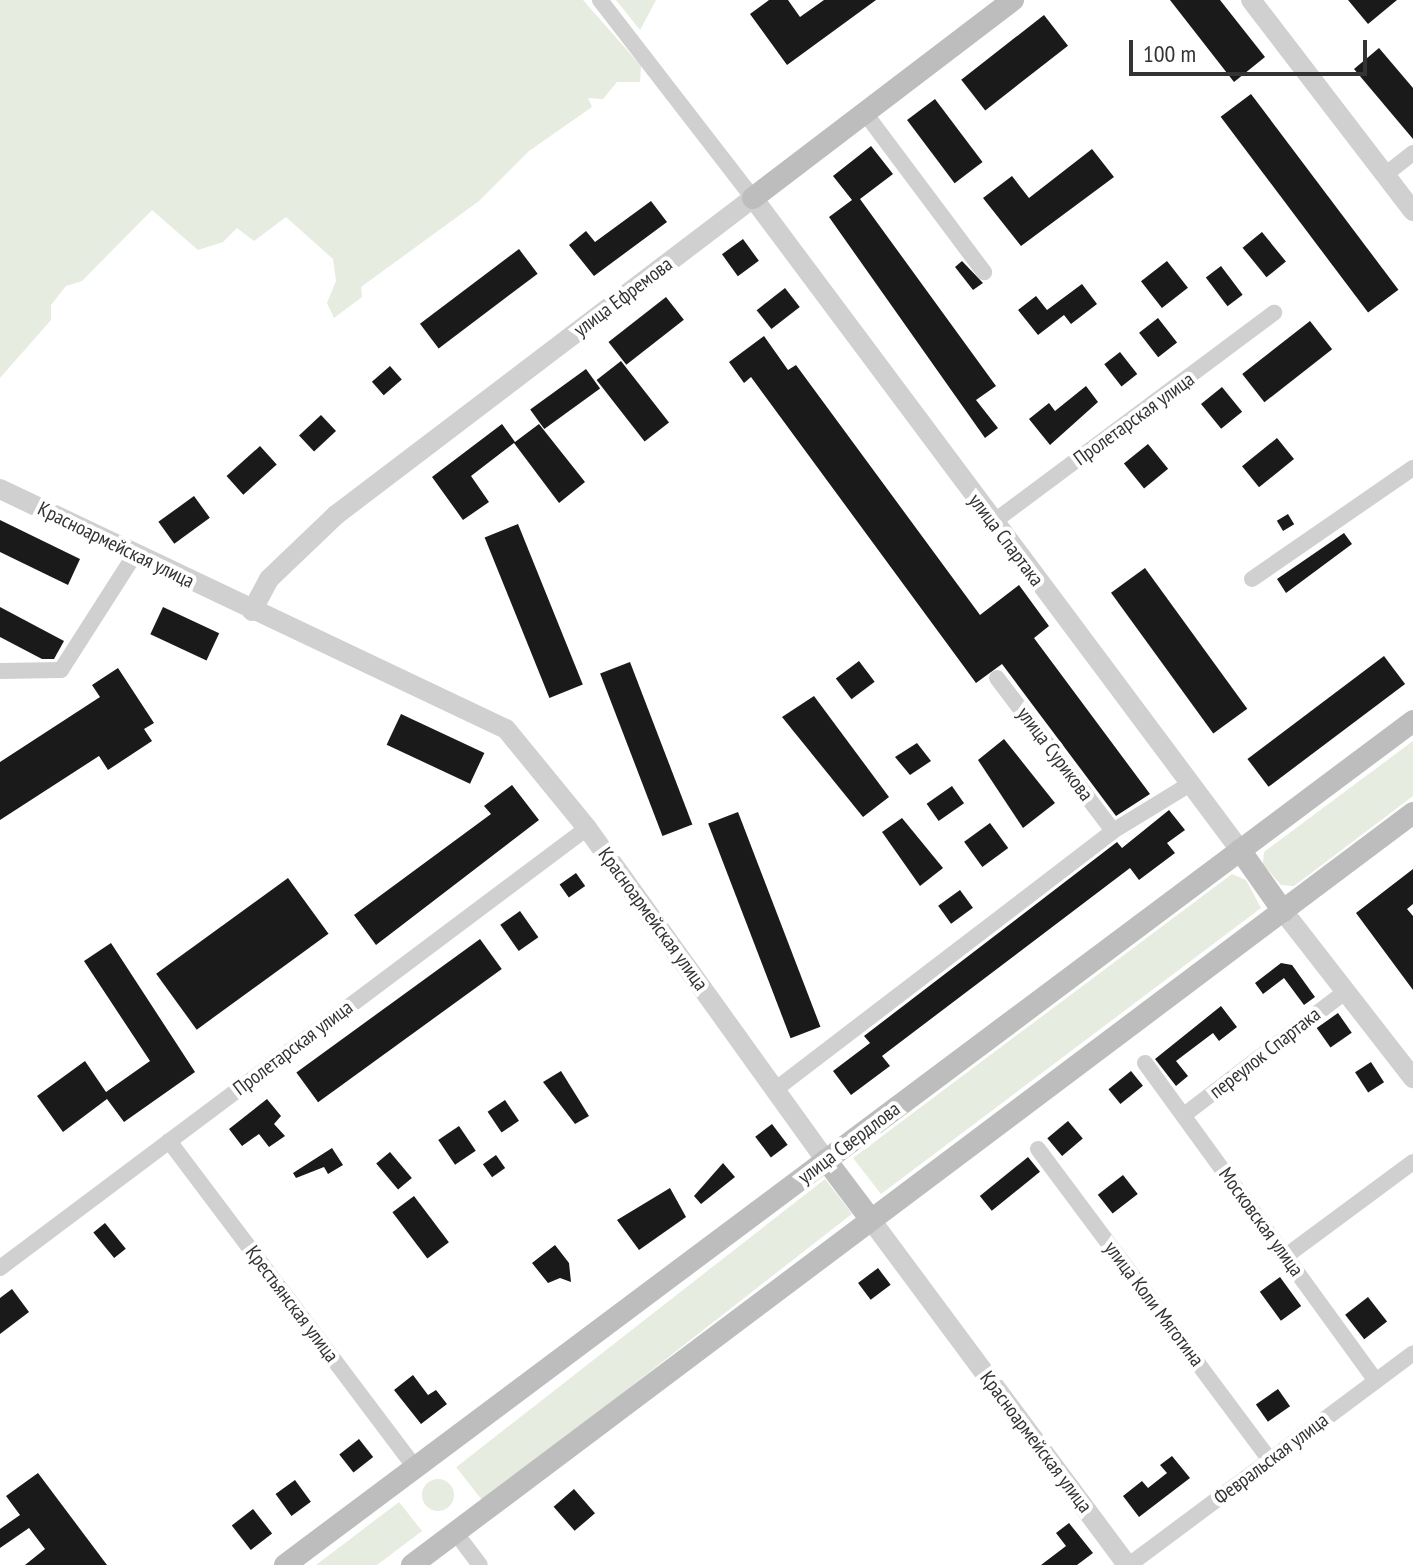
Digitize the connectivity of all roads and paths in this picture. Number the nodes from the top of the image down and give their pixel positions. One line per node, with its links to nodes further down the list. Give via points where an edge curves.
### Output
1 (600, 0): 7 (street, улица Спартака)
2 (1013, 0): 4 (main road, улица Ефремова)
3 (1251, 0): 6 (street)
4 (865, 113): 7 (main road, улица Ефремова); 9 (street)
5 (1413, 153): 6 (street)
6 (1386, 174): 8 (street)
7 (753, 198): 13 (street, улица Спартака); 16 (street, улица Ефремова, via 336,515 269,579)
8 (1413, 211)
9 (984, 272)
10 (1274, 313): 13 (street, Пролетарская улица)
11 (1413, 468): 15 (street)
12 (0, 489): 14 (street, Красноармейская улица)
13 (992, 523): 20 (street, улица Спартака)
14 (134, 556): 16 (street, Красноармейская улица); 17 (street, via 61,670)
15 (1252, 579)
16 (252, 611): 22 (street, Красноармейская улица, via 506,729)
17 (0, 671)
18 (997, 678): 23 (street, улица Сурикова)
19 (1413, 721): 24 (main road, улица Свердлова)
20 (1190, 784): 23 (street); 24 (street, улица Спартака)
21 (1413, 813): 25 (main road)
22 (587, 828): 29 (street, Красноармейская улица); 31 (street, Пролетарская улица)
23 (1113, 831): 29 (street)
24 (1240, 850): 25 (main road, улица Спартака); 33 (main road, улица Свердлова)
25 (1283, 911): 26 (street, улица Спартака); 35 (main road)
26 (1346, 991): 28 (street, улица Спартака); 30 (street, переулок Спартака)
27 (1145, 1063): 30 (street, Московская улица)
28 (1413, 1078)
29 (776, 1089): 33 (street, Красноармейская улица)
30 (1184, 1115): 36 (street, Московская улица)
31 (169, 1141): 37 (street, Пролетарская улица); 41 (street, Крестьянская улица)
32 (1038, 1149): 40 (street, улица Коли Мяготина)
33 (826, 1160): 35 (main road, Красноармейская улица); 41 (main road, улица Свердлова)
34 (1413, 1162): 36 (street)
35 (871, 1220): 42 (main road); 46 (street, Красноармейская улица)
36 (1286, 1256): 39 (street, Московская улица)
37 (0, 1268)
38 (1413, 1353): 39 (street, Февральская улица)
39 (1376, 1381): 40 (street, Февральская улица)
40 (1270, 1460): 46 (street, Февральская улица)
41 (415, 1467): 43 (main road, улица Свердлова)
42 (455, 1532): 44 (main road); 45 (street)
43 (285, 1565)
44 (412, 1565)
45 (480, 1565)
46 (1128, 1565)

